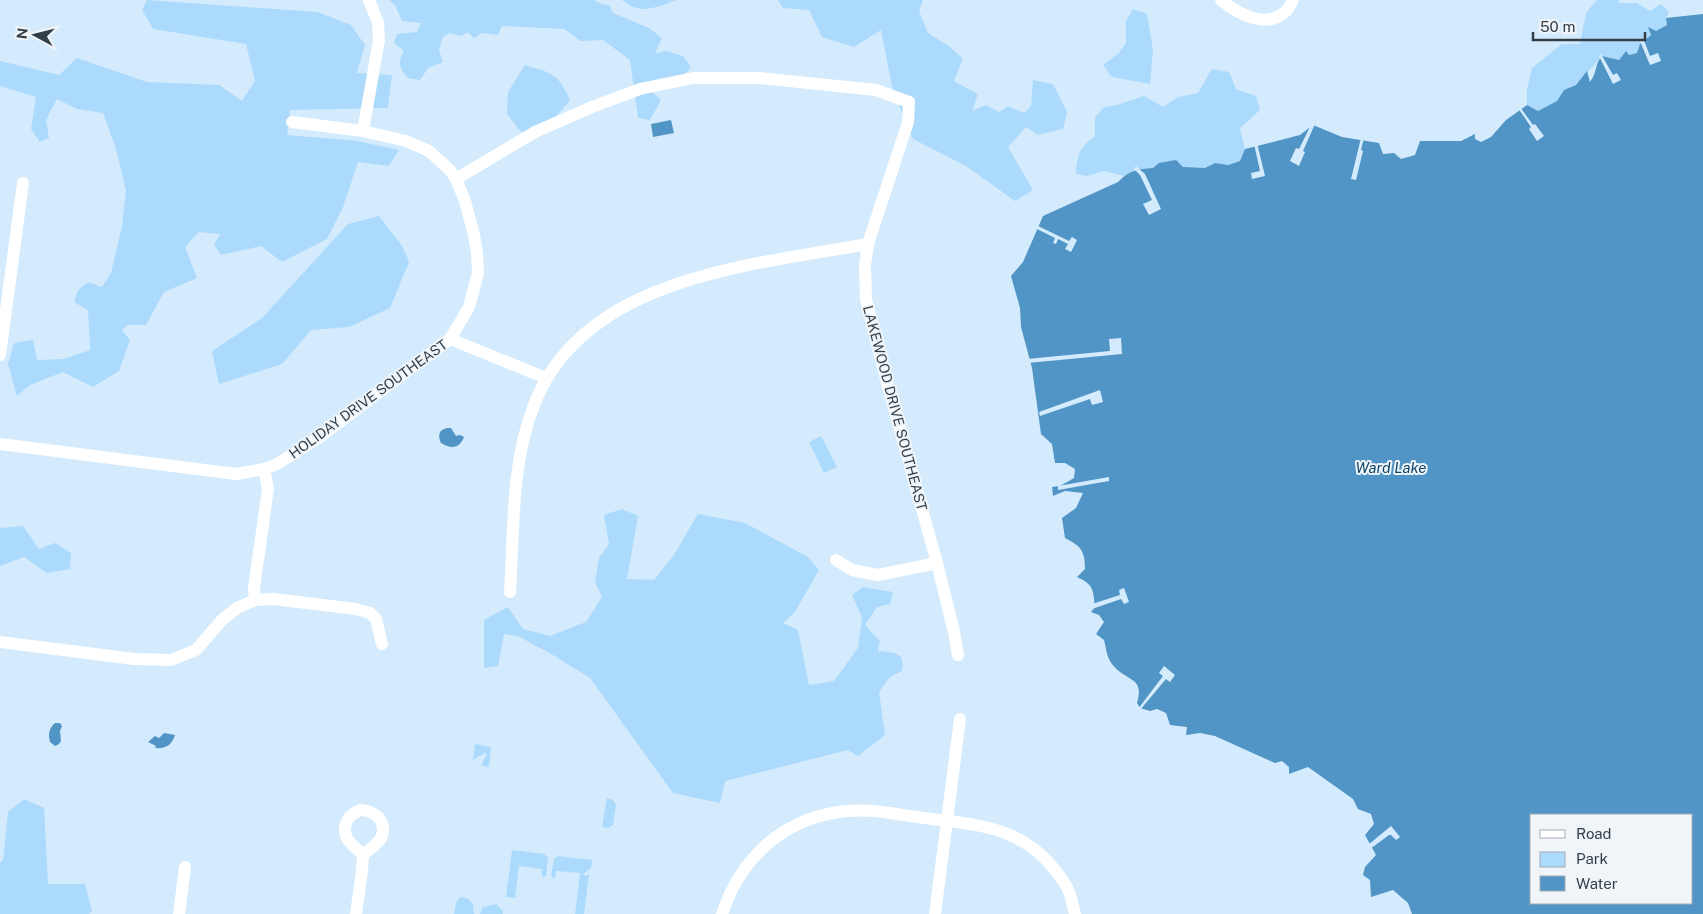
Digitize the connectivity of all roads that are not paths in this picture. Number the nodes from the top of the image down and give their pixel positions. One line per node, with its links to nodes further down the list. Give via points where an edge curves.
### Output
1 (368, 0): 5 (street, via 378,23 379,40)
2 (1221, 0): 3 (street, via 1236,12 1265,20 1286,12)
3 (1293, 0)
4 (292, 122): 5 (street, HOLIDAY DRIVE SOUTHEAST)
5 (363, 131): 6 (street, HOLIDAY DRIVE SOUTHEAST, via 406,141 429,151)
6 (456, 179): 8 (street, LAKEWOOD DRIVE SOUTHEAST, via 535,132 640,89 693,78 760,78 876,90 909,102 908,122); 9 (street, HOLIDAY DRIVE SOUTHEAST, via 474,235 478,273 470,307)
7 (23, 183): 10 (street)
8 (868, 244): 11 (street, via 715,271 646,295 588,330); 15 (street, LAKEWOOD DRIVE SOUTHEAST, via 866,300)
9 (450, 340): 11 (street); 13 (street, HOLIDAY DRIVE SOUTHEAST, via 317,439)
10 (0, 354)
11 (546, 378): 16 (street, via 531,413 518,475)
12 (0, 444): 13 (street, HOLIDAY DRIVE SOUTHEAST, via 236,474)
13 (264, 469): 17 (street, via 268,489)
14 (836, 560): 15 (street, via 852,570 878,575)
15 (937, 563): 20 (street, LAKEWOOD DRIVE SOUTHEAST)
16 (510, 592)
17 (255, 600): 18 (street, via 222,620 196,650 171,660 134,659); 19 (street, via 273,599 370,613 376,619)
18 (0, 642)
19 (382, 644)
20 (958, 656)
21 (960, 719): 22 (street)
22 (947, 821): 27 (street, via 862,811 818,816 797,824 762,848 744,869 729,893); 28 (street); 29 (street, via 1010,834 1028,843 1058,873 1069,891)
23 (362, 855): 26 (street)
24 (185, 866): 25 (street)
25 (179, 914)
26 (356, 914)
27 (722, 914)
28 (935, 914)
29 (1075, 914)

